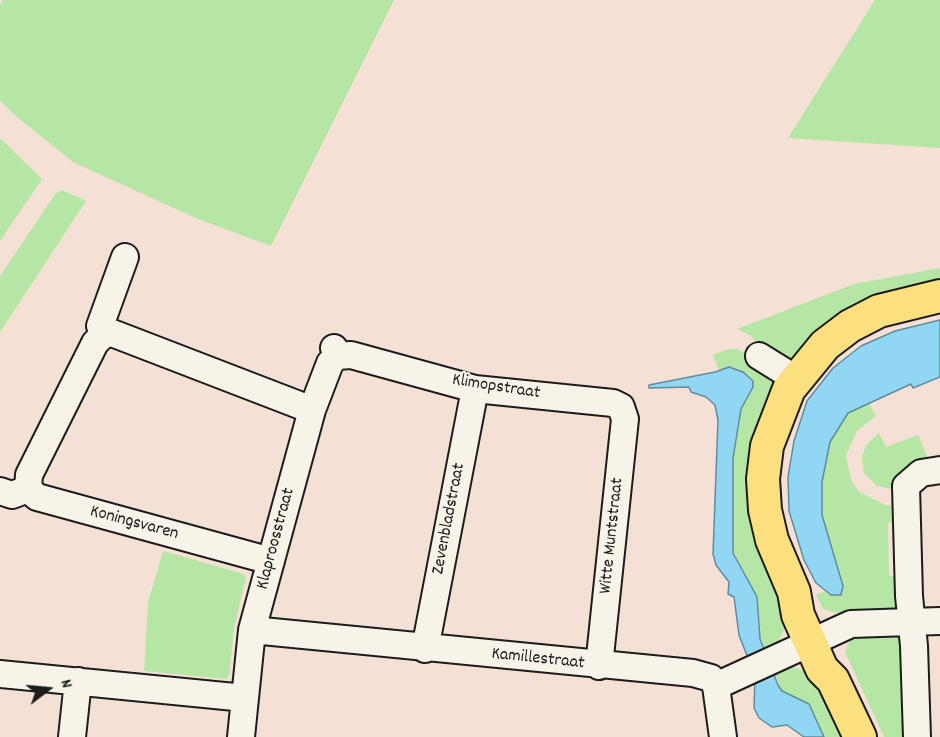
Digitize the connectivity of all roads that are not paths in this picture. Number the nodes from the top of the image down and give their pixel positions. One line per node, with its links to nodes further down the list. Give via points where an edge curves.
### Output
1 (125, 257): 3 (street, via 100,326)
2 (940, 296): 6 (main road, via 879,311 850,326 825,345)
3 (103, 335): 9 (street, via 112,333); 11 (street, via 95,343 29,475)
4 (335, 352): 7 (street, Klimopstraat); 9 (street, Klaproosstraat)
5 (759, 356): 6 (street)
6 (796, 379): 17 (main road, via 774,422 767,446 765,510 772,540 794,592 798,615)
7 (476, 389): 8 (street, Klimopstraat); 18 (street, Zevenbladstraat)
8 (621, 407): 19 (street, Witte Muntstraat, via 625,419)
9 (312, 410): 13 (street, Klaproosstraat)
10 (940, 470): 15 (street, via 921,473 906,486)
11 (28, 489): 12 (street, Koningsvaren, via 12,495); 13 (street, Koningsvaren, via 37,497)
12 (0, 491)
13 (271, 561): 16 (street, Klaproosstraat)
14 (940, 621): 15 (street)
15 (911, 622): 17 (street, via 851,624); 28 (street)
16 (252, 630): 18 (street, Kamillestraat); 23 (street, Klaproosstraat)
17 (815, 638): 22 (street); 27 (main road, via 822,669 833,680)
18 (425, 649): 19 (street, Kamillestraat)
19 (599, 666): 22 (street, Kamillestraat, via 693,673)
20 (0, 674): 21 (street)
21 (78, 681): 23 (street); 24 (street)
22 (725, 682): 26 (street)
23 (245, 698): 25 (street, Klaproosstraat)
24 (72, 737)
25 (241, 737)
26 (723, 737)
27 (860, 737)
28 (917, 737)

